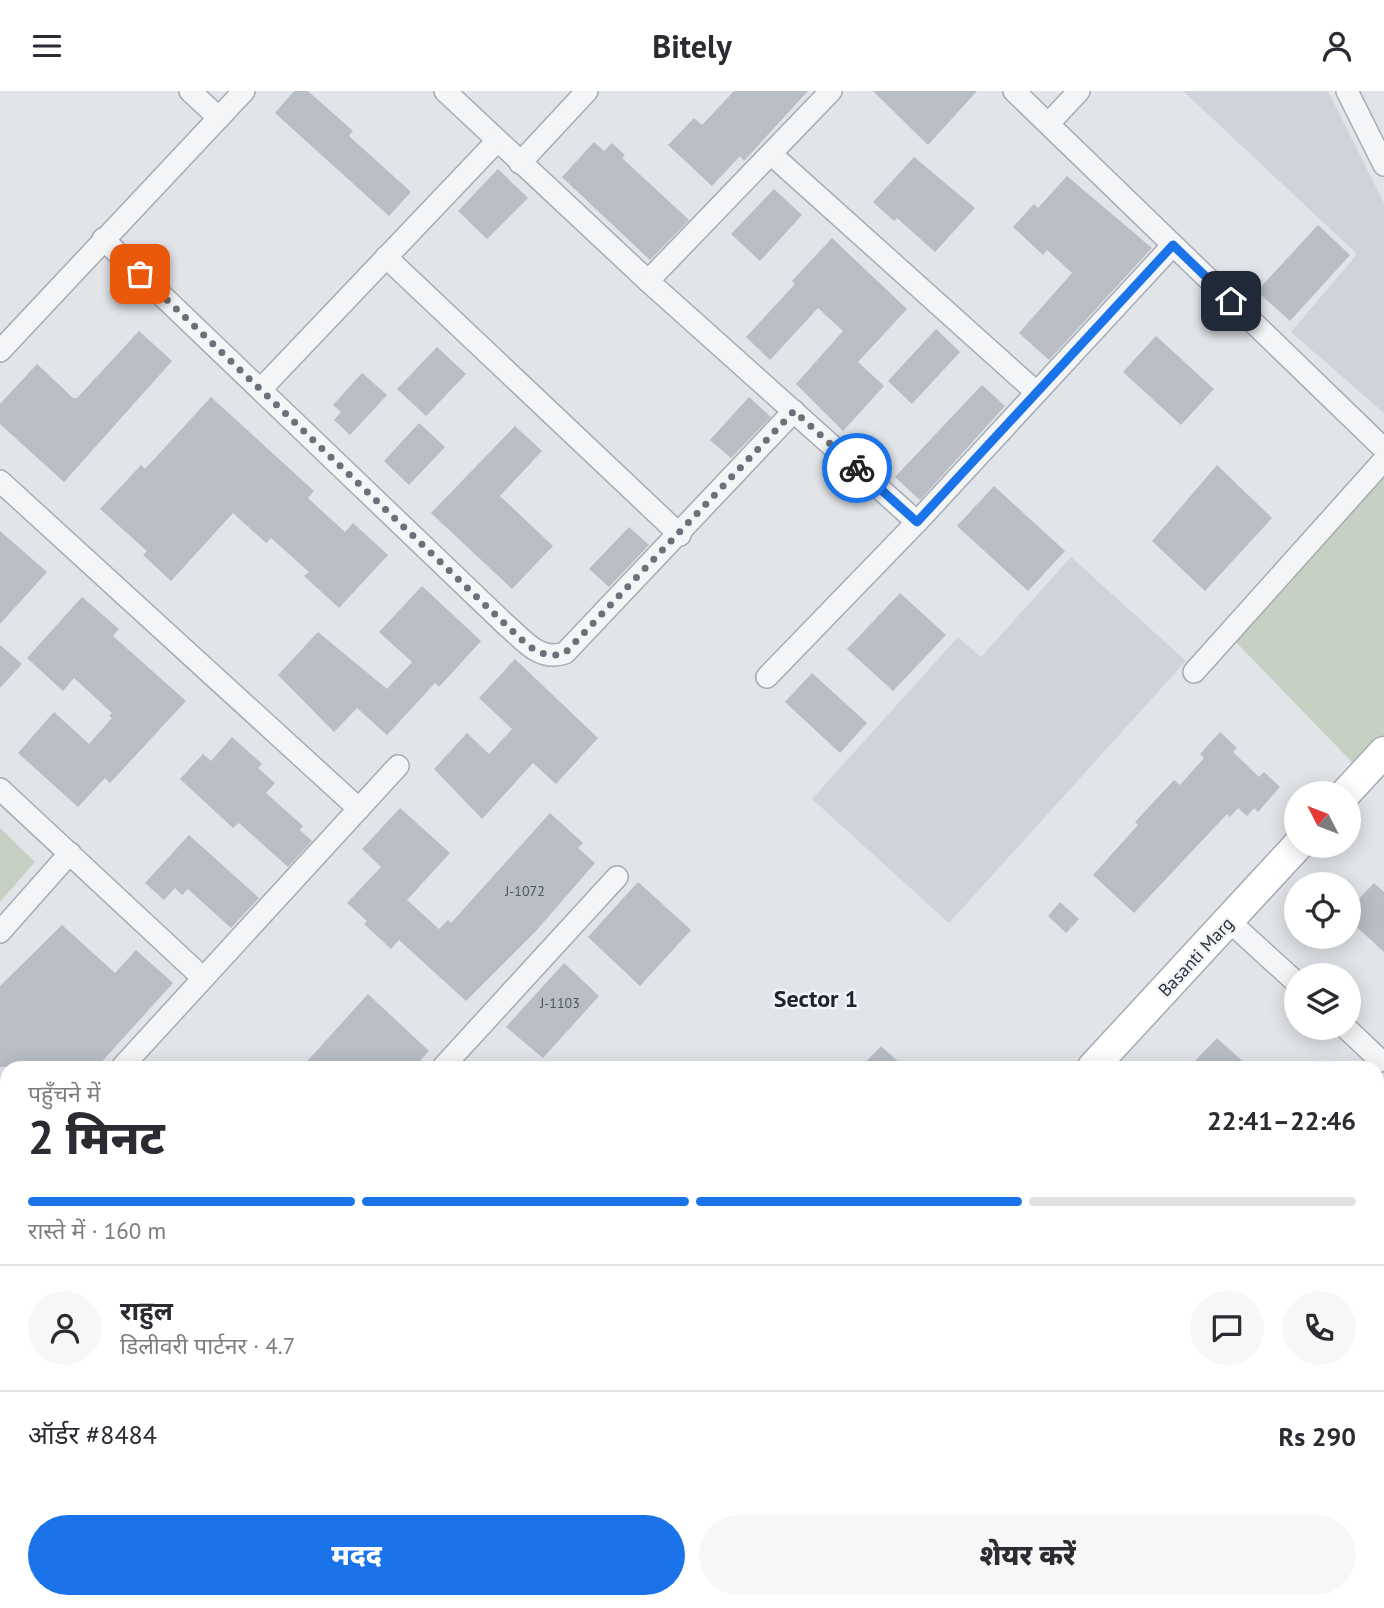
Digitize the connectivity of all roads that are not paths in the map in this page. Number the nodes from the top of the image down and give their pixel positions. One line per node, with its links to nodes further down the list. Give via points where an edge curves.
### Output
1 (190, 91): 9 (street)
2 (244, 91): 9 (street)
3 (445, 91): 11 (street)
4 (587, 91): 13 (street)
5 (831, 91): 12 (street)
6 (1014, 91): 10 (street)
7 (1079, 91): 10 (street)
8 (1348, 91): 14 (street)
9 (219, 118): 15 (street)
10 (1049, 123): 16 (street)
11 (497, 141): 13 (street); 17 (street)
12 (771, 154): 18 (street); 21 (street)
13 (520, 163): 18 (street)
14 (1384, 165)
15 (103, 239): 19 (street); 20 (street)
16 (1173, 245): 21 (street); 23 (street)
17 (386, 257): 20 (street); 27 (street)
18 (648, 281): 22 (street)
19 (0, 351)
20 (262, 388): 27 (street, via 505,624 543,655 565,653)
21 (1036, 392): 26 (street)
22 (794, 411): 26 (street); 27 (street)
23 (1384, 449)
24 (1384, 460): 28 (street)
25 (0, 481): 34 (street)
26 (917, 522): 29 (street)
27 (680, 535)
28 (1194, 672)
29 (767, 677)
30 (1384, 752): 32 (street)
31 (398, 766): 34 (street)
32 (1357, 781)
33 (0, 789): 35 (street)
34 (359, 809): 41 (street)
35 (69, 853): 39 (street); 41 (street)
36 (1286, 858): 38 (street, Basanti Marg)
37 (617, 877): 44 (street)
38 (1229, 921): 40 (street); 45 (street, Basanti Marg)
39 (0, 932)
40 (1284, 971)
41 (203, 978): 43 (street)
42 (1358, 1040): 46 (street)
43 (127, 1061)
44 (448, 1061)
45 (1099, 1061)
46 (1379, 1061)

